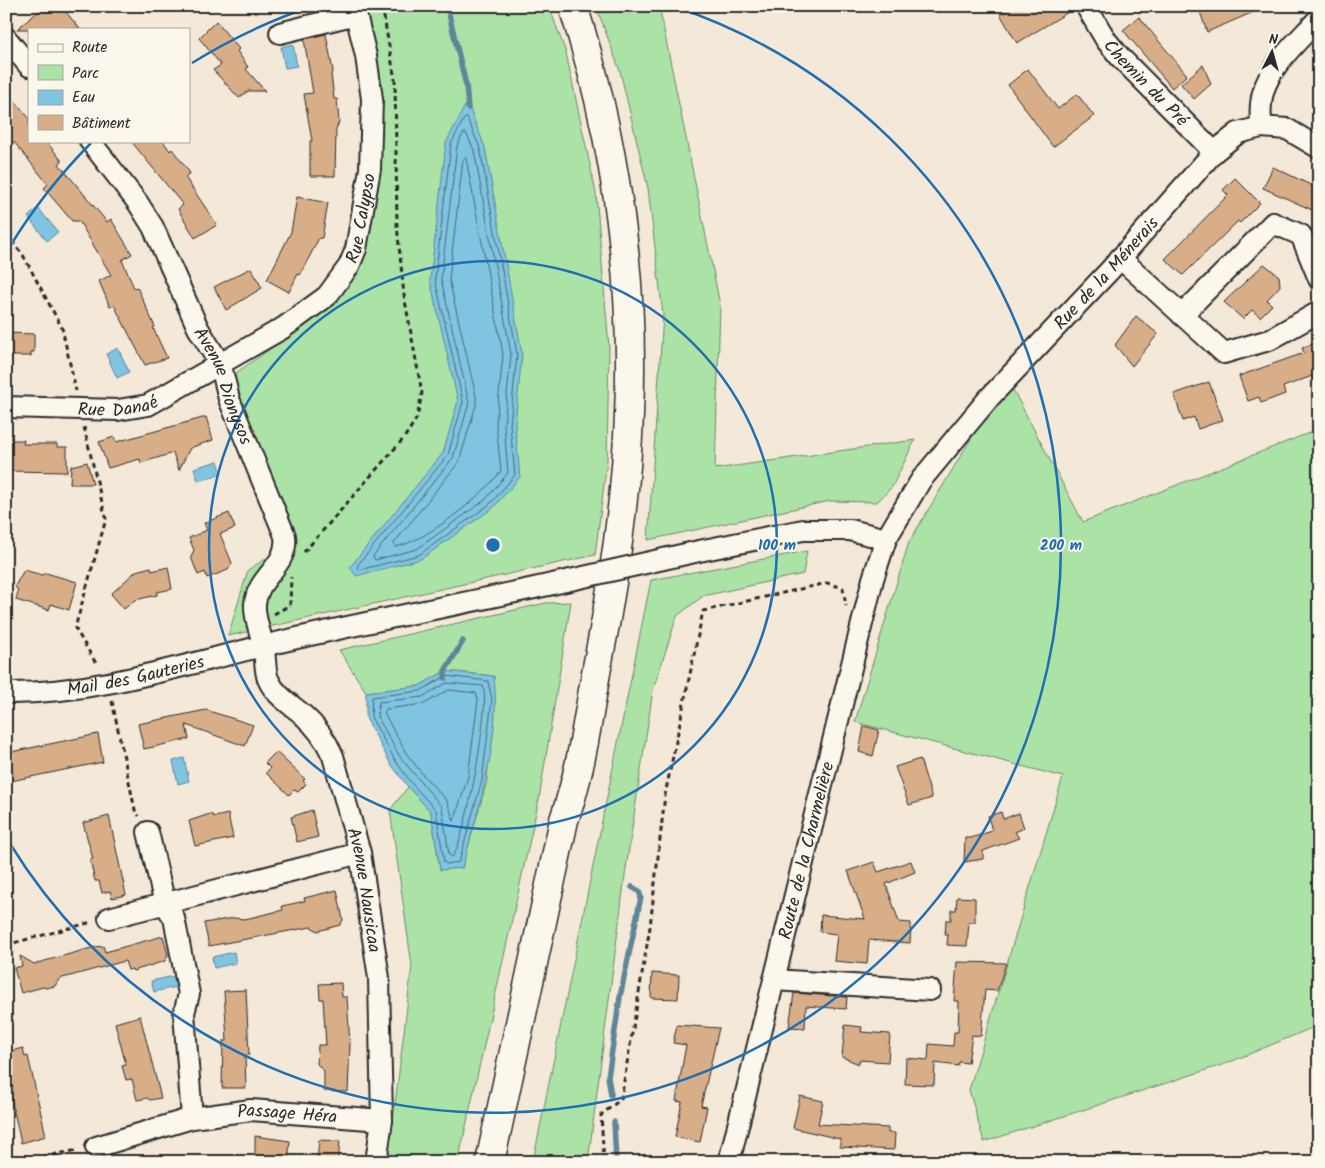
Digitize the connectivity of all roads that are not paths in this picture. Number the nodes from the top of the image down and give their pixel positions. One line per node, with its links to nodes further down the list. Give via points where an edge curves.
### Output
1 (573, 6): 21 (main road, via 586,48 620,214 629,312 629,396 622,510 606,621)
2 (1086, 6): 11 (street, Chemin du Pré, via 1120,57)
3 (355, 10): 5 (street); 16 (street, Rue Calypso, via 366,56 372,134 370,169 356,249 338,284 314,308)
4 (1319, 18): 8 (street, via 1281,60 1265,86 1260,103)
5 (280, 32)
6 (6, 38): 7 (street)
7 (28, 65)
8 (1261, 127): 10 (street, via 1287,130); 11 (street, Rue de la Ménerais, via 1238,133)
9 (91, 142): 16 (street, Avenue Dionysos, via 153,227 198,328)
10 (1319, 148)
11 (1214, 152): 12 (street, Rue de la Ménerais)
12 (1120, 258): 15 (street); 18 (street, Rue de la Ménerais, via 990,398 921,480)
13 (1319, 279): 15 (street, via 1301,235 1273,223)
14 (1319, 312): 15 (street, via 1269,340 1224,353)
15 (1182, 314)
16 (221, 366): 17 (street, Rue Danaé, via 148,405 118,410); 19 (street, Avenue Dionysos, via 229,399 285,536 283,558 259,590 255,602 256,620)
17 (6, 407)
18 (886, 538): 19 (street, Mail des Gauteries, bridge, via 850,530 803,530); 26 (street, Route de la Charmelière)
19 (264, 646): 20 (street, Mail des Gauteries, via 108,682 31,693); 23 (street, Avenue Nausicaa, via 268,678 282,699 302,713 327,743)
20 (6, 693)
21 (574, 790): 32 (main road, via 564,820); 33 (main road, via 574,822 553,949)
22 (148, 832): 24 (street)
23 (360, 852): 24 (street); 29 (street, Avenue Nausicaa, via 379,978)
24 (165, 904): 25 (street); 28 (street, via 174,918 189,994 184,1013)
25 (109, 918)
26 (774, 980): 27 (street); 34 (street, Route de la Charmelière)
27 (930, 990)
28 (192, 1118): 29 (street, Passage Héra, via 251,1110); 30 (street, Passage Héra)
29 (382, 1120): 31 (street, Avenue Nausicaa)
30 (96, 1146)
31 (376, 1162)
32 (490, 1162)
33 (506, 1162)
34 (729, 1162)

